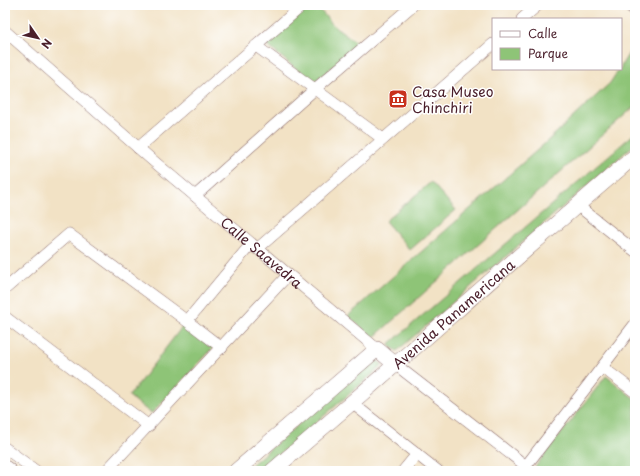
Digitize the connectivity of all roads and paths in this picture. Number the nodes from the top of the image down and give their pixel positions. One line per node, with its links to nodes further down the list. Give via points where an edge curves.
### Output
1 (303, 5): 9 (street)
2 (412, 5): 10 (street)
3 (538, 5): 6 (street)
4 (628, 5): 5 (street)
5 (635, 10)
6 (523, 18)
7 (5, 31): 12 (street, Calle Saavedra)
8 (492, 45): 11 (street)
9 (256, 46): 10 (street); 12 (street)
10 (315, 89): 11 (street); 14 (street)
11 (383, 139): 16 (street)
12 (138, 148): 14 (street, Calle Saavedra)
13 (635, 156): 15 (main road, Avenida Panamericana)
14 (195, 196): 16 (street, Calle Saavedra)
15 (577, 205): 17 (street); 25 (main road, Avenida Panamericana)
16 (254, 246): 18 (street, Calle Saavedra); 21 (street)
17 (635, 250)
18 (288, 275): 23 (street); 24 (street, Calle Saavedra)
19 (5, 289): 21 (street, via 69,234)
20 (5, 317): 29 (street)
21 (188, 321): 23 (street)
22 (635, 324): 26 (street)
23 (222, 348): 29 (street)
24 (377, 349): 25 (main road, Calle Saavedra); 37 (main road, Avenida Panamericana)
25 (396, 365): 28 (main road, Avenida Panamericana); 33 (street, Calle Saavedra)
26 (602, 367): 27 (street); 33 (street)
27 (635, 392)
28 (352, 403): 31 (street); 38 (main road, Avenida Panamericana)
29 (149, 426): 36 (street)
30 (5, 448): 35 (street)
31 (417, 454): 39 (street); 40 (street)
32 (5, 468): 34 (main road)
33 (524, 468)
34 (9, 471)
35 (36, 471)
36 (106, 471)
37 (236, 471)
38 (272, 471)
39 (403, 471)
40 (438, 471)

